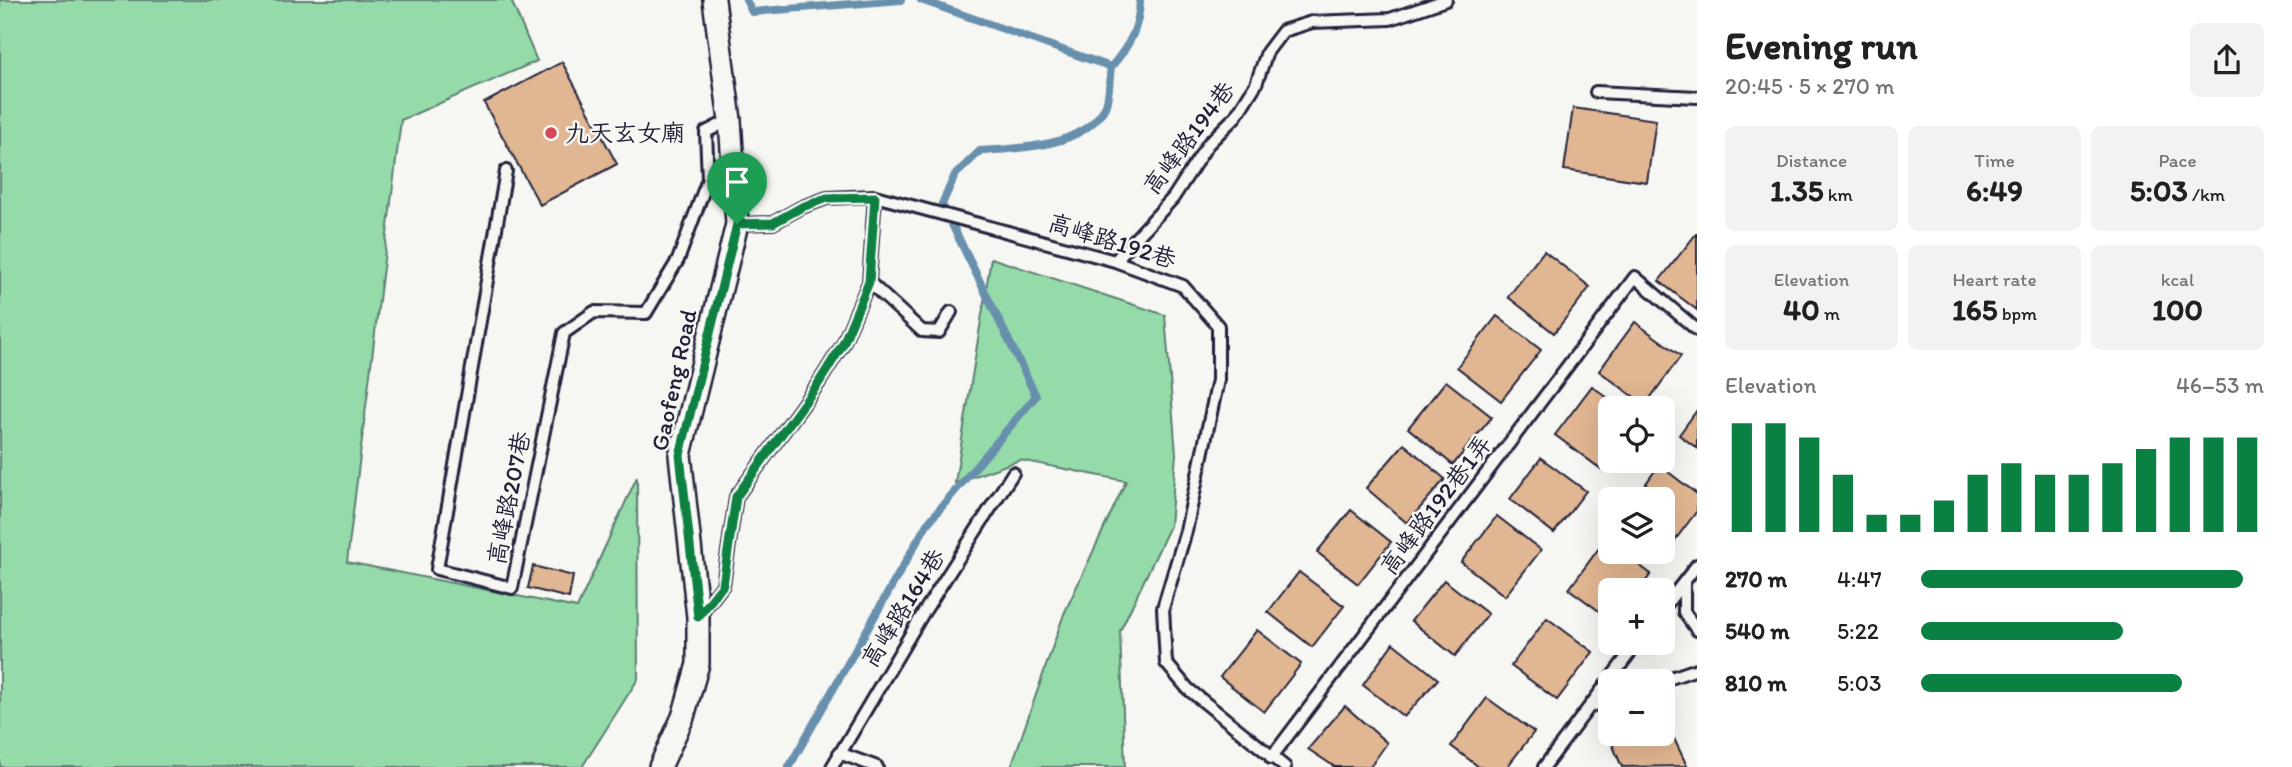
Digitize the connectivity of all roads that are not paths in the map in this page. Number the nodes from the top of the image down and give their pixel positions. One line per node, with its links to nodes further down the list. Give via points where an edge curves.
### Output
1 (713, 0): 5 (street, Gaofeng Road)
2 (1446, 0): 9 (lane, 高峰路194巷, via 1390,19 1312,22 1283,30 1236,116 1208,144 1173,198)
3 (1596, 92): 4 (lane)
4 (1697, 97)
5 (730, 120): 6 (lane, 高峰路207巷, via 706,132 708,179 678,260 646,313 594,312 564,333 512,588 438,569); 8 (street, Gaofeng Road)
6 (506, 171)
7 (875, 197): 8 (lane, 高峰路192巷, via 827,198 773,223); 9 (lane, 高峰路192巷); 10 (lane)
8 (737, 224): 17 (street, Gaofeng Road, via 680,455)
9 (1115, 261): 25 (lane, 高峰路192巷, via 1183,286 1218,326 1218,380 1186,531 1163,608 1166,663 1188,689)
10 (869, 282): 11 (lane, via 922,331 939,332); 17 (lane, via 843,344 736,497 723,585)
11 (951, 312)
12 (1697, 330): 25 (lane, 高峰路192巷1弄, via 1634,277)
13 (1013, 473): 24 (lane, 高峰路164巷)
14 (1697, 565): 15 (lane)
15 (1684, 581): 16 (lane); 18 (lane, via 1684,612)
16 (1675, 593)
17 (698, 617): 26 (street, Gaofeng Road, via 698,664 683,717)
18 (1697, 630)
19 (1628, 655): 23 (lane)
20 (1697, 668): 21 (lane)
21 (1675, 676)
22 (1598, 704): 23 (lane)
23 (1590, 707): 30 (lane)
24 (839, 753): 27 (lane, 高峰路164巷); 28 (lane)
25 (1271, 758): 29 (lane, 高峰路192巷)
26 (660, 767)
27 (832, 767)
28 (877, 767)
29 (1285, 767)
30 (1544, 767)

